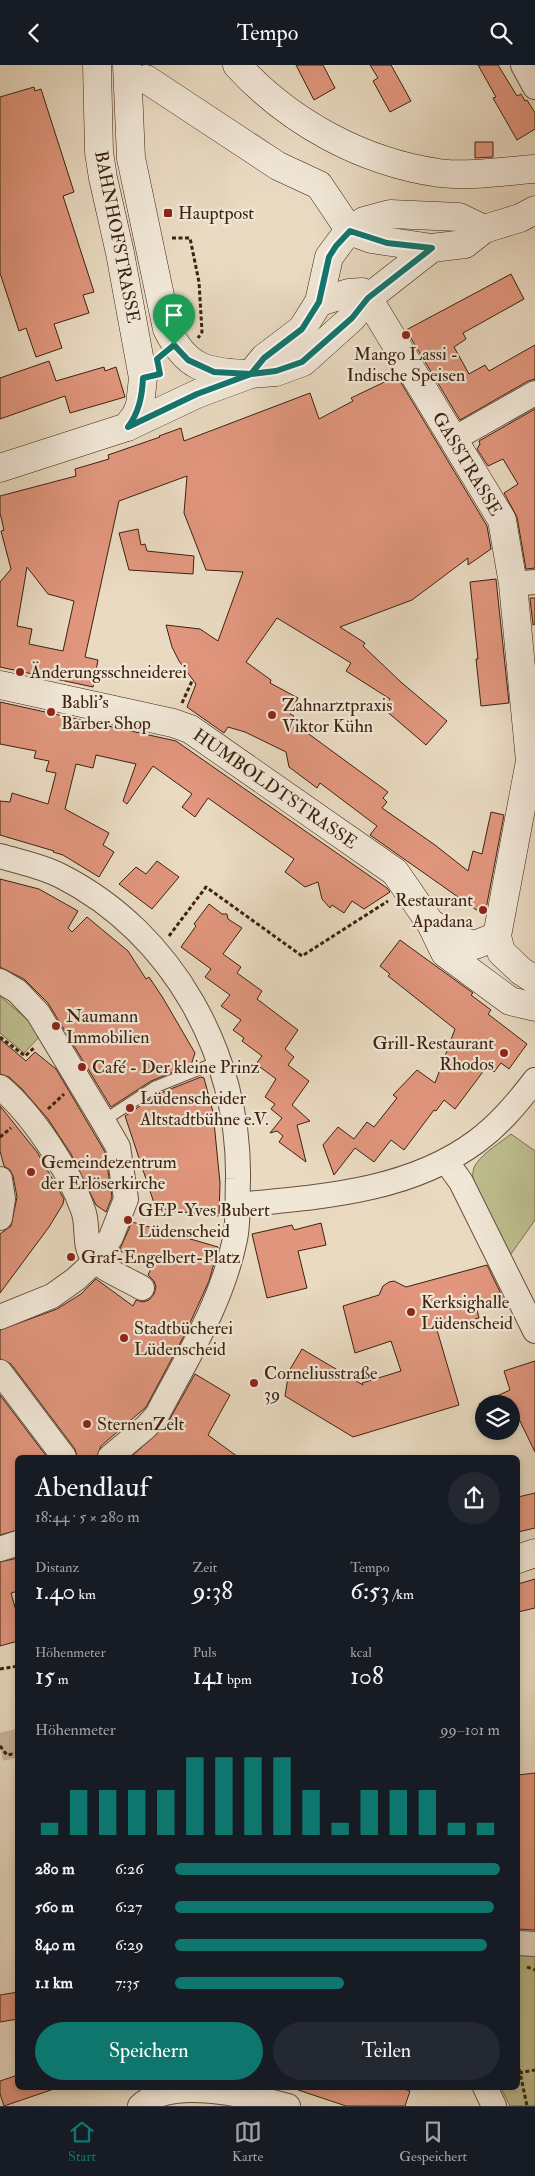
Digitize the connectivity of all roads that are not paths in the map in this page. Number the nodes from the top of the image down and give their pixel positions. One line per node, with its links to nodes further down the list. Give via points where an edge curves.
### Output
1 (96, 65): 14 (main road, BAHNHOFSTRASSE, via 103,178)
2 (237, 65): 6 (main road, via 283,108 314,128 375,157 441,173)
3 (523, 65): 5 (street)
4 (136, 72): 9 (main road, via 278,165 319,185); 13 (main road, BAHNHOFSTRASSE, via 131,158 167,329 174,345 188,360 214,372)
5 (535, 87)
6 (535, 169)
7 (535, 210): 8 (main road)
8 (484, 229): 9 (main road, via 459,217 390,214 364,221); 10 (main road, via 465,244)
9 (350, 231): 10 (main road, via 387,243); 12 (main road, via 329,257)
10 (432, 248): 11 (main road)
11 (368, 298): 12 (main road, via 362,292 349,293); 13 (main road, via 352,318 302,362 276,371); 18 (main road, GASSTRASSE)
12 (319, 302): 13 (main road, via 302,329 264,358)
13 (251, 374): 16 (main road)
14 (143, 378): 16 (main road, via 148,387 164,398); 17 (main road, BAHNHOFSTRASSE, via 136,415)
15 (535, 393): 18 (street)
16 (189, 398): 17 (main road)
17 (128, 427): 19 (main road)
18 (452, 440): 20 (main road, GASSTRASSE, via 502,520)
19 (0, 468)
20 (524, 583): 24 (main road, GASSTRASSE, via 530,761)
21 (0, 685): 23 (main road, HUMBOLDTSTRASSE, via 190,729 395,872)
22 (0, 856): 28 (street, via 60,875 90,893 137,931 192,1002)
23 (431, 924): 24 (main road, HUMBOLDTSTRASSE, via 460,941 475,945); 27 (main road, HUMBOLDTSTRASSE, via 446,953 510,1001)
24 (497, 936): 25 (main road, via 501,952)
25 (535, 980)
26 (0, 981): 31 (street, via 17,991 38,1013)
27 (535, 1007)
28 (220, 1061): 31 (lane, via 155,1087); 34 (street, via 237,1138)
29 (535, 1080): 32 (street, via 520,1100 478,1141)
30 (0, 1087): 36 (street, via 32,1122 68,1176 84,1212 88,1252)
31 (103, 1121): 36 (street, via 118,1147 125,1204 111,1237)
32 (446, 1161): 34 (street, via 382,1184 339,1195); 39 (street, via 469,1198)
33 (0, 1179): 35 (street, via 3,1199)
34 (237, 1205): 42 (street, via 236,1237 219,1295 157,1415)
35 (0, 1218)
36 (94, 1261): 37 (street); 38 (street, via 52,1296)
37 (142, 1287)
38 (0, 1317)
39 (535, 1331)
40 (0, 1372): 41 (street)
41 (62, 1455)
42 (112, 1455)
43 (15, 1544): 44 (street)
44 (0, 1549)
45 (535, 1553): 46 (main road)
46 (520, 1558)
47 (520, 1943): 48 (street)
48 (535, 1944)
49 (486, 2090): 52 (street)
50 (140, 2106): 51 (street, via 152,2097 181,2090 268,2100)
51 (288, 2106)
52 (494, 2106)

